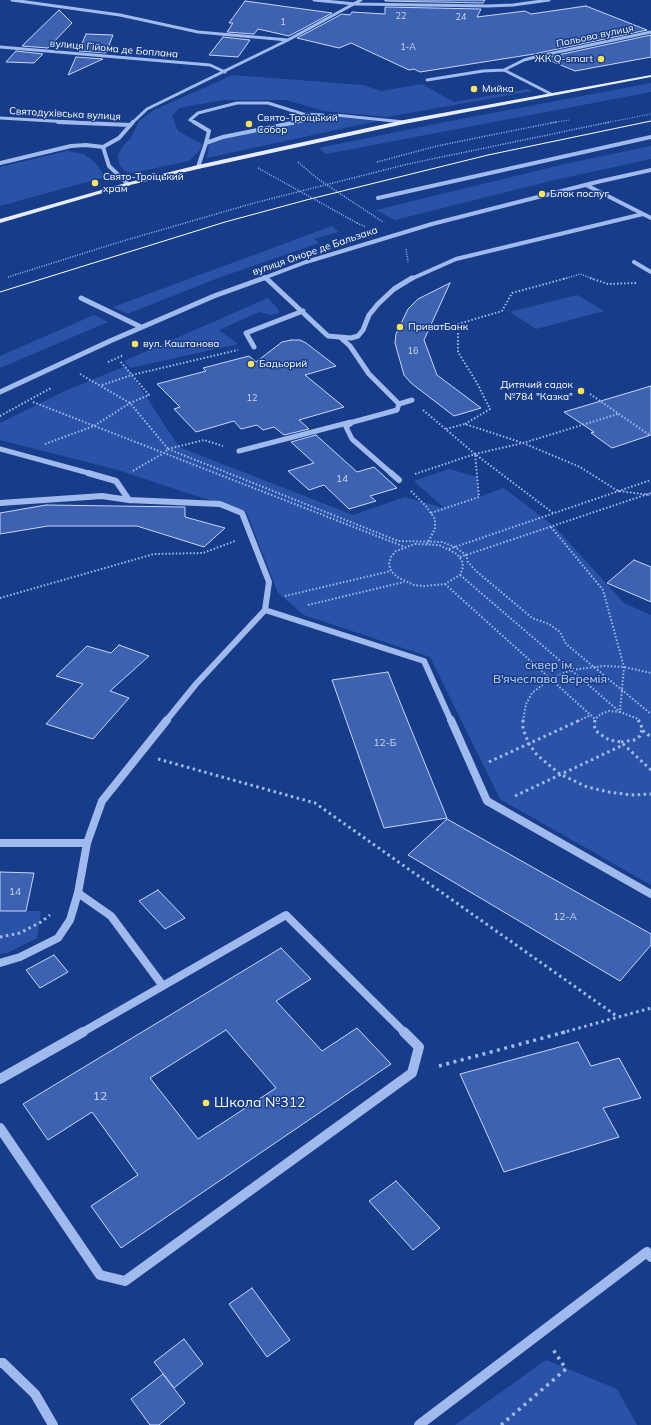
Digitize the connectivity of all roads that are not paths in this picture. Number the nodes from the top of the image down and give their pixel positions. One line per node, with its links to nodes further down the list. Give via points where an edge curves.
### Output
1 (12, 0): 7 (street, via 120,15 198,32)
2 (314, 0): 5 (street)
3 (361, 0): 5 (street)
4 (549, 0): 5 (street, via 488,6)
5 (355, 4): 7 (street)
6 (651, 32): 9 (street, Польова вулиця, via 537,56)
7 (288, 40): 10 (street)
8 (0, 47): 10 (street, вулиця Гійома де Боплана, via 210,65)
9 (504, 70): 12 (street); 13 (street)
10 (225, 72): 17 (street, via 146,109)
11 (651, 76): 13 (main road)
12 (427, 80)
13 (551, 94): 16 (main road)
14 (335, 115): 16 (street); 19 (street, via 223,137); 19 (street, via 303,114 268,103 238,103 198,113 190,120 209,130)
15 (0, 118): 17 (street, Святодухівська вулиця)
16 (404, 122): 22 (main road)
17 (130, 125): 20 (street, via 119,138)
18 (651, 137): 26 (street)
19 (206, 143): 22 (street)
20 (103, 147): 21 (street, via 71,146); 24 (street, via 109,166)
21 (0, 163)
22 (198, 167): 24 (main road)
23 (651, 170): 25 (street, вулиця Оноре де Бальзака)
24 (128, 184): 29 (main road)
25 (586, 185): 27 (street); 32 (street, вулиця Оноре де Бальзака, via 406,231)
26 (378, 198)
27 (643, 214): 28 (street); 36 (street, via 456,259 436,267 394,289 369,315 358,336)
28 (651, 218)
29 (0, 221)
30 (634, 262): 31 (street)
31 (651, 272)
32 (265, 277): 34 (street); 35 (street, вулиця Оноре де Бальзака)
33 (81, 298): 35 (street)
34 (303, 311): 36 (street, via 328,336); 37 (street, via 246,333)
35 (141, 327): 38 (street, вулиця Оноре де Бальзака)
36 (341, 338): 40 (street, via 350,346 369,374)
37 (254, 346)
38 (0, 392)
39 (412, 400): 40 (street)
40 (399, 404): 41 (street, via 397,410)
41 (353, 422): 43 (street); 44 (street, via 346,427 352,439)
42 (0, 449): 45 (street, via 116,481)
43 (239, 451)
44 (400, 480)
45 (129, 500): 46 (street, via 102,496); 47 (street, via 220,504 242,512 269,582)
46 (0, 503)
47 (265, 610): 49 (street, via 196,684 102,802); 51 (street, via 424,661 487,801)
48 (0, 843): 49 (street)
49 (87, 843): 50 (street)
50 (78, 893): 52 (street, via 70,920 58,938 20,957); 53 (street, via 111,916)
51 (651, 894)
52 (0, 963)
53 (163, 986): 54 (street); 55 (street, via 286,915 419,1047 412,1073 125,1280 100,1275)
54 (0, 1079)
55 (0, 1128)
56 (651, 1257): 59 (street, via 647,1252)
57 (0, 1363): 58 (street, via 35,1394)
58 (53, 1425)
59 (419, 1425)

